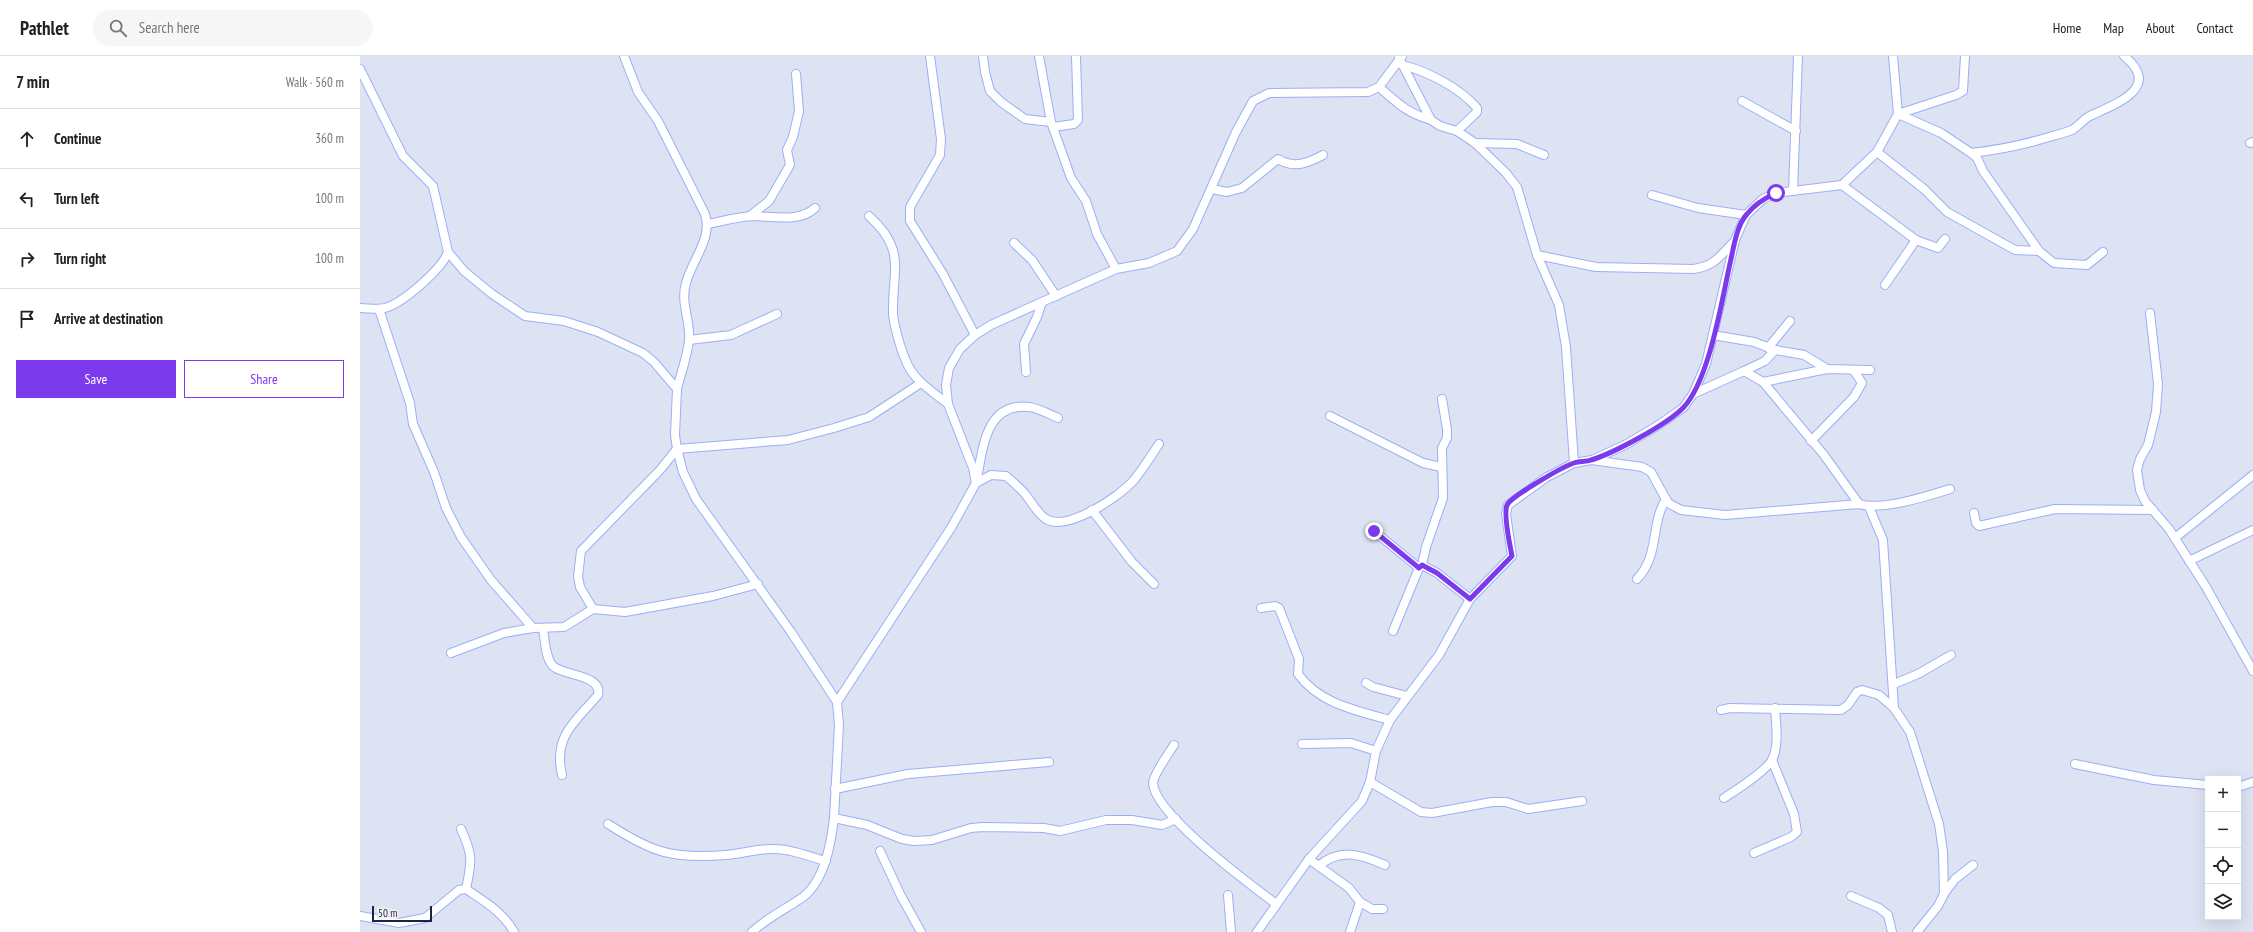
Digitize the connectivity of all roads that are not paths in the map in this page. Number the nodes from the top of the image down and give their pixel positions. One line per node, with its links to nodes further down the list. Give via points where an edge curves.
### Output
1 (624, 56): 33 (street, via 638,92 658,121)
2 (930, 56): 51 (street, via 941,139 940,155 910,207 910,221 943,274)
3 (983, 56): 17 (street, via 990,91 1001,102 1025,119)
4 (1040, 56): 17 (street)
5 (1076, 56): 17 (street, via 1078,120 1074,124)
6 (1798, 56): 19 (street)
7 (1892, 56): 15 (street)
8 (1965, 56): 15 (street, via 1963,91)
9 (2124, 56): 22 (street, via 2132,63 2140,78 2139,85 2122,101 2089,116 2073,129 2015,147)
10 (1401, 59): 13 (street); 16 (street); 18 (street, via 1448,86 1477,108 1477,112)
11 (360, 69): 39 (street, via 403,156 433,186)
12 (796, 74): 31 (street, via 799,111 787,150 790,165 769,201)
13 (1379, 87): 16 (street, via 1401,108); 26 (street, via 1368,92 1269,93 1261,96 1253,101 1236,132)
14 (1742, 101): 19 (street)
15 (1898, 114): 21 (street); 22 (street, via 1941,133)
16 (1431, 120): 18 (street, via 1440,126)
17 (1052, 125): 42 (street, via 1071,178 1086,201 1097,234)
18 (1457, 131): 20 (street)
19 (1796, 131): 27 (street)
20 (1475, 143): 24 (street, via 1517,144); 41 (street, via 1517,187)
21 (1877, 152): 25 (street); 38 (street, via 1924,189 1947,212 2015,250)
22 (1971, 153): 38 (street)
23 (1323, 155): 26 (street, via 1300,164 1288,165 1278,159 1242,188 1227,192)
24 (1544, 155)
25 (1842, 185): 27 (street); 36 (street)
26 (1212, 188): 42 (street, via 1193,230 1177,251 1150,263)
27 (1793, 191): 30 (street, via 1776,193 1763,199)
28 (1652, 195): 30 (street, via 1698,208)
29 (815, 208): 31 (street, via 809,214 795,217)
30 (1746, 215): 35 (street)
31 (750, 216): 33 (street)
32 (869, 216): 61 (street, via 889,237 894,251 896,262 893,315 906,362)
33 (708, 224): 53 (street, via 699,254 686,282 683,303)
34 (1946, 239): 36 (street, via 1938,248)
35 (1735, 240): 41 (street, via 1715,262 1693,269 1596,267); 52 (street)
36 (1916, 240): 43 (street)
37 (1014, 243): 44 (street, via 1032,260)
38 (2039, 251): 40 (street, via 2054,263 2087,265)
39 (448, 252): 47 (street, via 433,273 398,302); 62 (street, via 476,280 525,316 564,321 608,336 643,353)
40 (2103, 252)
41 (1537, 255): 72 (street, via 1559,305 1563,326)
42 (1116, 269): 44 (street)
43 (1885, 285)
44 (1056, 296): 45 (street)
45 (1042, 302): 51 (street); 59 (street, via 1024,344)
46 (360, 308): 47 (street)
47 (379, 309): 94 (street, via 410,403 413,424 446,508 461,537 491,580)
48 (2150, 313): 81 (street, via 2158,384 2156,412 2148,444 2137,470 2140,490)
49 (777, 314): 53 (street, via 731,335)
50 (1790, 321): 54 (street)
51 (975, 335): 65 (street, via 960,349 949,368 946,384)
52 (1713, 336): 54 (street, via 1754,342); 63 (street, via 1706,364)
53 (689, 340): 62 (street)
54 (1772, 349): 55 (street, via 1804,355); 57 (street, via 1765,361)
55 (1827, 369): 58 (street); 60 (street)
56 (1870, 370): 58 (street)
57 (1744, 371): 60 (street); 63 (street)
58 (1854, 371): 68 (street, via 1862,383 1854,397)
59 (1026, 372)
60 (1763, 382): 68 (street, via 1790,412)
61 (921, 383): 65 (street); 70 (street, via 869,417 834,428 788,440)
62 (677, 389): 70 (street)
63 (1693, 394): 71 (street, via 1683,408 1657,426)
64 (1442, 399): 73 (street, via 1447,438 1442,448)
65 (948, 404): 75 (street, via 973,468)
66 (1330, 416): 73 (street, via 1423,463)
67 (1058, 418): 75 (street, via 1030,407 1001,414 988,430)
68 (1811, 441): 78 (street)
69 (1159, 444): 80 (street, via 1133,480)
70 (677, 449): 89 (street, via 683,472 696,499); 93 (street, via 660,470 581,551 578,576 580,587)
71 (1592, 460): 72 (street); 77 (street, via 1642,467 1651,472)
72 (1574, 463): 91 (street, via 1547,477 1508,505 1506,514 1512,556)
73 (1441, 467): 87 (street, via 1443,498)
74 (2253, 474): 85 (street)
75 (976, 483): 80 (street, via 991,475 1006,476 1040,514 1054,522 1072,521); 104 (street, via 952,528)
76 (1950, 490): 79 (street, via 1923,498)
77 (1666, 499): 78 (street, via 1668,503 1681,510 1725,515); 88 (street, via 1661,508 1651,557 1645,570)
78 (1860, 504): 79 (street)
79 (1869, 507): 102 (street, via 1883,540)
80 (1092, 510): 90 (street, via 1132,562)
81 (2153, 510): 82 (street, via 2055,509 1979,526); 85 (street)
82 (1974, 513)
83 (2253, 530): 86 (street)
84 (1374, 531): 87 (street)
85 (2175, 538): 86 (street)
86 (2189, 561): 99 (street)
87 (1421, 567): 91 (street, via 1437,573); 96 (street)
88 (1637, 578)
89 (758, 584): 93 (street, via 713,596 625,612); 104 (street)
90 (1154, 584)
91 (1470, 599): 103 (street, via 1439,654)
92 (1261, 608): 108 (street, via 1279,608 1298,659 1298,674 1304,683 1333,704)
93 (593, 610): 95 (street, via 564,627)
94 (533, 628): 95 (street); 97 (street, via 504,633)
95 (543, 629): 115 (street, via 551,663 556,668 585,677 598,686 599,691 562,742 558,759)
96 (1393, 631)
97 (451, 653)
98 (1951, 655): 102 (street)
99 (2251, 658): 100 (street)
100 (2253, 670)
101 (1366, 684): 103 (street)
102 (1894, 684): 106 (street)
103 (1407, 696): 108 (street)
104 (837, 702): 120 (street, via 839,725)
105 (1775, 708): 106 (street, via 1841,710 1862,690 1879,695); 107 (street); 112 (street, via 1776,747)
106 (1894, 708): 135 (street, via 1910,732 1939,824)
107 (1721, 710)
108 (1390, 720): 111 (street)
109 (1302, 744): 111 (street, via 1352,743)
110 (1174, 745): 124 (street, via 1153,784 1155,792)
111 (1376, 751): 116 (street)
112 (1772, 760): 121 (street, via 1744,786); 128 (street, via 1794,814 1797,832 1791,837)
113 (1049, 762): 120 (street, via 908,774)
114 (2075, 764): 118 (street, via 2154,780)
115 (562, 775)
116 (1370, 782): 122 (street, via 1421,812 1432,813 1492,802 1506,802 1528,809); 129 (street, via 1362,801)
117 (2253, 782): 119 (street)
118 (2205, 785)
119 (2241, 786)
120 (834, 789): 123 (street)
121 (1724, 798)
122 (1582, 801)
123 (834, 818): 124 (street, via 867,825 914,841 932,840 971,828 1044,828 1060,831 1106,820 1162,824); 130 (street)
124 (1176, 819): 139 (street, via 1223,864)
125 (608, 824): 130 (street, via 637,843 680,856 726,855 775,849)
126 (461, 829): 134 (street, via 471,849 472,864)
127 (880, 851): 144 (street, via 901,896)
128 (1754, 852)
129 (1310, 859): 133 (street); 139 (street)
130 (826, 861): 143 (street, via 804,896 766,919)
131 (1385, 865): 133 (street, via 1367,857 1350,854 1326,859)
132 (1973, 865): 135 (street, via 1955,879)
133 (1318, 866): 138 (street, via 1349,888)
134 (466, 889): 141 (street, via 460,890 425,918 400,923); 142 (street, via 500,912)
135 (1944, 894): 149 (street, via 1938,906)
136 (1228, 895): 145 (street)
137 (1851, 896): 148 (street, via 1888,914)
138 (1360, 902): 140 (street, via 1372,909); 147 (street)
139 (1276, 904): 146 (street)
140 (1383, 909)
141 (360, 916)
142 (514, 932)
143 (752, 932)
144 (922, 932)
145 (1231, 932)
146 (1257, 932)
147 (1350, 932)
148 (1892, 932)
149 (1917, 932)

